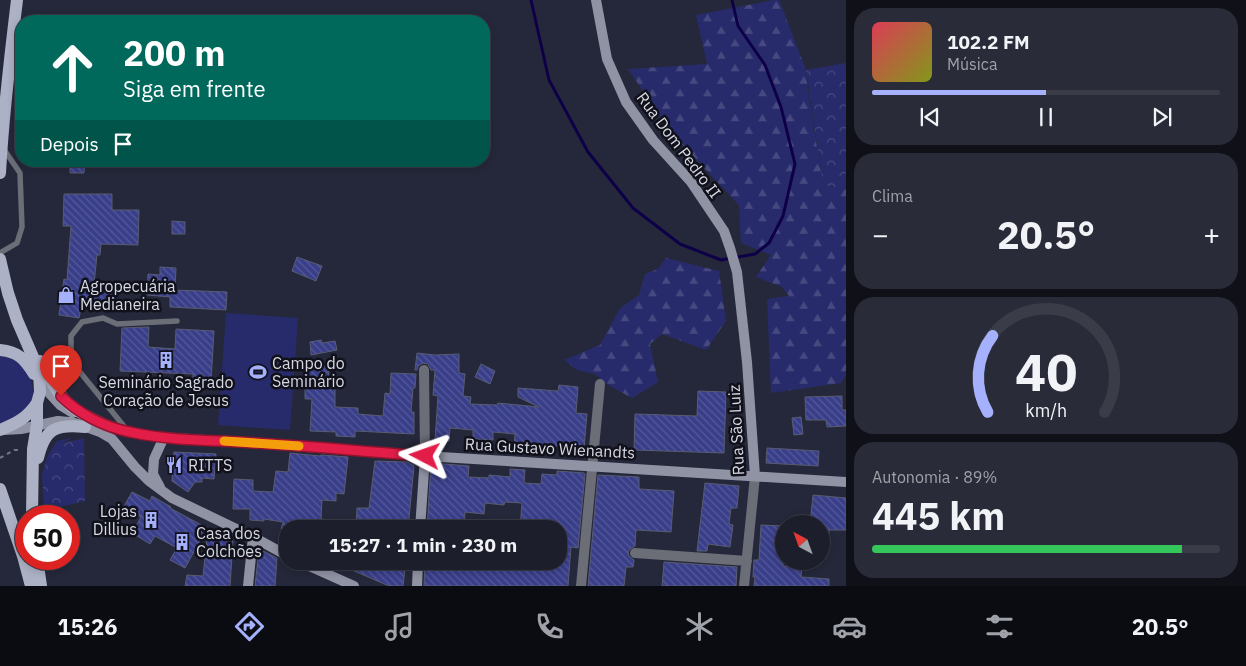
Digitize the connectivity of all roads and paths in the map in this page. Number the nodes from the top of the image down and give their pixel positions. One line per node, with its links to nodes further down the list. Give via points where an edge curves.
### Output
1 (17, 0): 3 (main road)
2 (596, 0): 13 (main road, Rua Dom Pedro II, via 607,59 626,102 653,140 691,182 724,231)
3 (15, 15)
4 (15, 17): 5 (main road)
5 (10, 60): 6 (main road); 7 (main road)
6 (0, 106)
7 (1, 145): 8 (lane); 10 (main road)
8 (15, 166)
9 (16, 167): 11 (lane, via 20,173 22,227 17,243)
10 (0, 173)
11 (0, 252)
12 (0, 259): 14 (main road)
13 (736, 272): 31 (main road, Rua São Luiz, via 747,362)
14 (18, 320): 18 (main road, via 38,371); 23 (main road, via 61,396)
15 (177, 321): 25 (lane, via 117,324 103,318 82,322 71,336 70,361)
16 (0, 350): 18 (main road, via 16,353)
17 (424, 370): 28 (street)
18 (39, 382): 20 (main road); 23 (main road, via 66,409)
19 (600, 384): 30 (street)
20 (38, 402): 21 (main road); 24 (main road, via 23,419)
21 (37, 425): 22 (main road, via 58,421); 24 (main road); 27 (main road)
22 (85, 427): 23 (main road); 32 (main road, via 55,428 46,435)
23 (102, 428): 25 (main road, Rua Gustavo Wienandts); 35 (main road, via 135,467)
24 (0, 430)
25 (128, 432): 26 (main road, Rua Gustavo Wienandts)
26 (164, 437): 28 (main road, Rua Gustavo Wienandts); 35 (main road, via 154,459 153,474)
27 (33, 449): 29 (path, via 14,450); 32 (main road)
28 (425, 456): 30 (main road, Rua Gustavo Wienandts); 37 (main road)
29 (0, 458)
30 (592, 466): 31 (main road, Rua Gustavo Wienandts); 50 (street)
31 (755, 476): 33 (main road, Rua Gustavo Wienandts); 41 (street, Rua São Luiz)
32 (32, 480): 36 (main road)
33 (846, 482)
34 (0, 489): 45 (main road)
35 (162, 491): 38 (main road)
36 (32, 505)
37 (421, 520)
38 (253, 537): 39 (main road); 47 (main road)
39 (279, 551)
40 (635, 553): 41 (street)
41 (747, 561): 51 (street, Rua São Luiz)
42 (39, 570): 46 (main road)
43 (318, 570): 48 (main road)
44 (418, 570): 49 (main road)
45 (31, 586)
46 (41, 586)
47 (248, 586)
48 (354, 586)
49 (417, 586)
50 (581, 586)
51 (744, 586)

